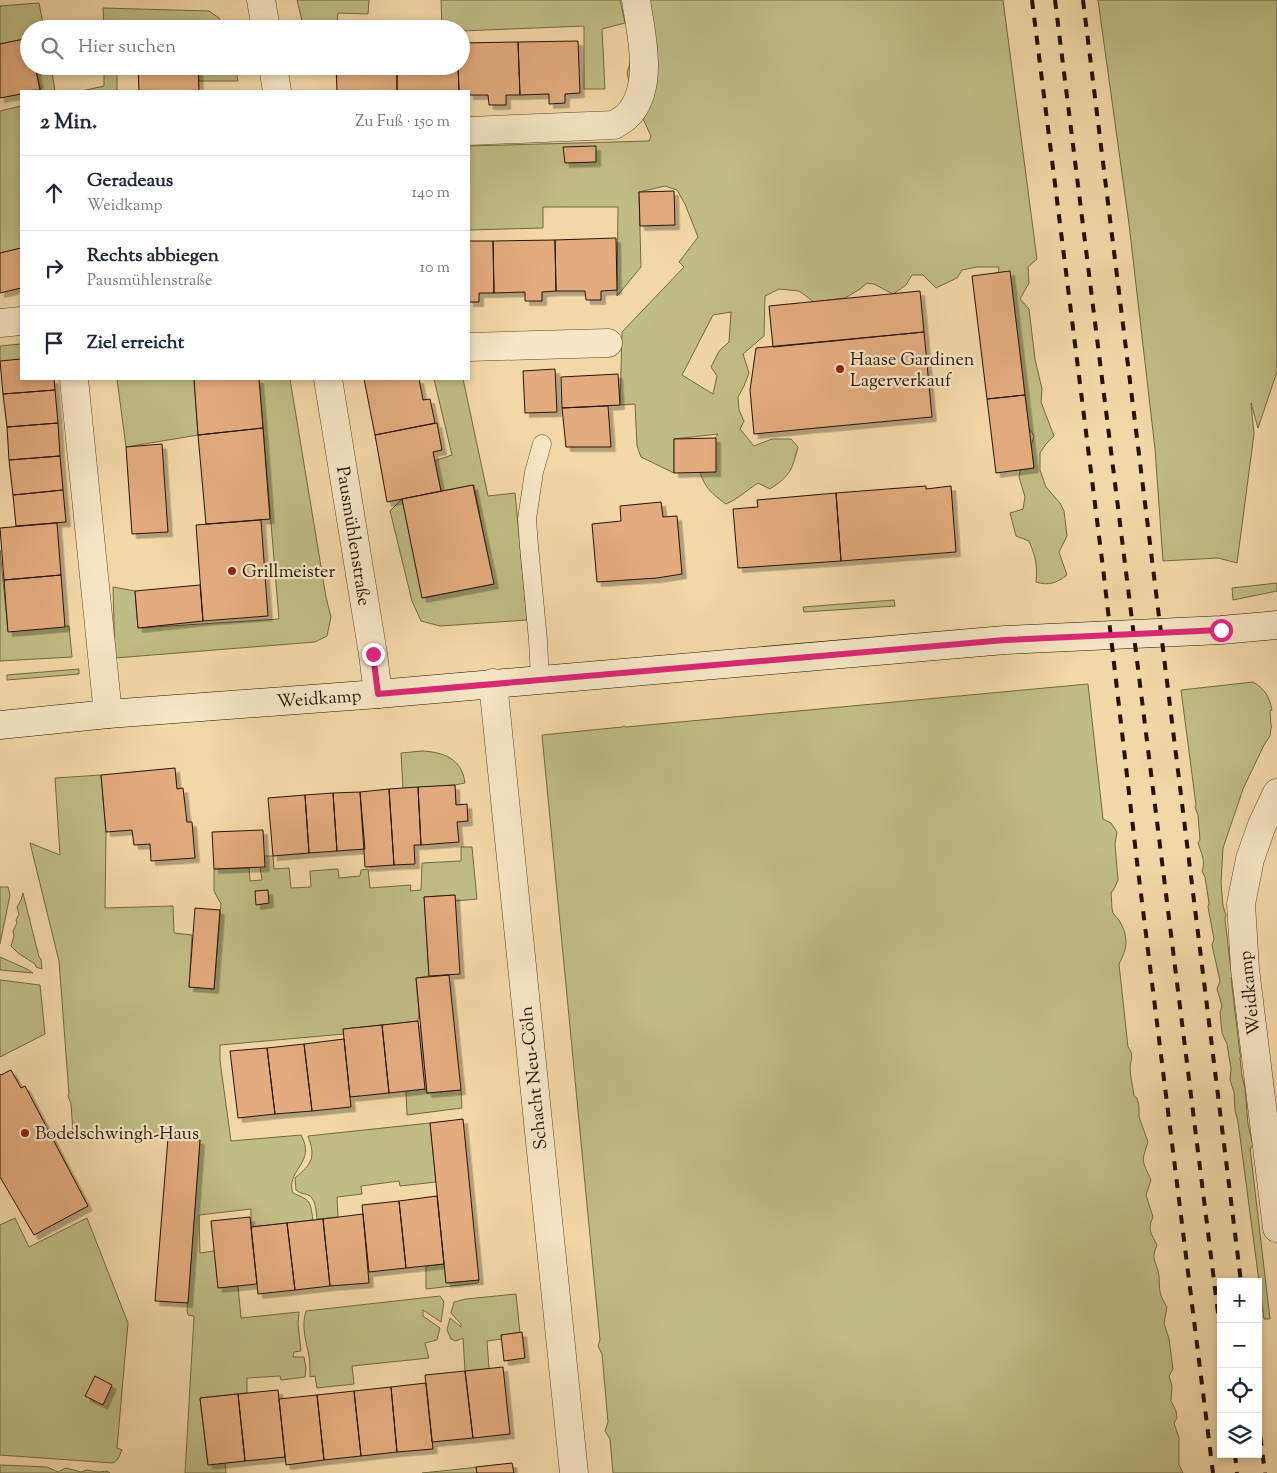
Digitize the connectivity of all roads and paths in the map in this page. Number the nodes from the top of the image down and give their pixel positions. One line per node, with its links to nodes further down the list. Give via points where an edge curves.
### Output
1 (261, 0): 3 (street)
2 (636, 0): 6 (street, via 644,79 639,98 629,114 614,125)
3 (264, 20)
4 (274, 75): 5 (street)
5 (277, 90)
6 (470, 131)
7 (20, 321): 8 (street)
8 (0, 323)
9 (608, 343): 10 (street)
10 (470, 346)
11 (74, 380): 18 (street)
12 (328, 380): 17 (street, Pausmühlenstraße)
13 (542, 444): 15 (lane, via 527,519)
14 (1277, 626): 15 (street, Weidkamp, via 1005,640)
15 (540, 679): 16 (street, Weidkamp)
16 (493, 683): 17 (street, Weidkamp); 22 (street, Schacht Neu-Cöln)
17 (378, 694): 18 (street, Weidkamp)
18 (108, 714): 19 (street, Weidkamp)
19 (0, 725)
20 (1277, 793): 21 (street, Weidkamp, via 1250,859 1241,904 1245,969)
21 (1277, 1228)
22 (574, 1473)

